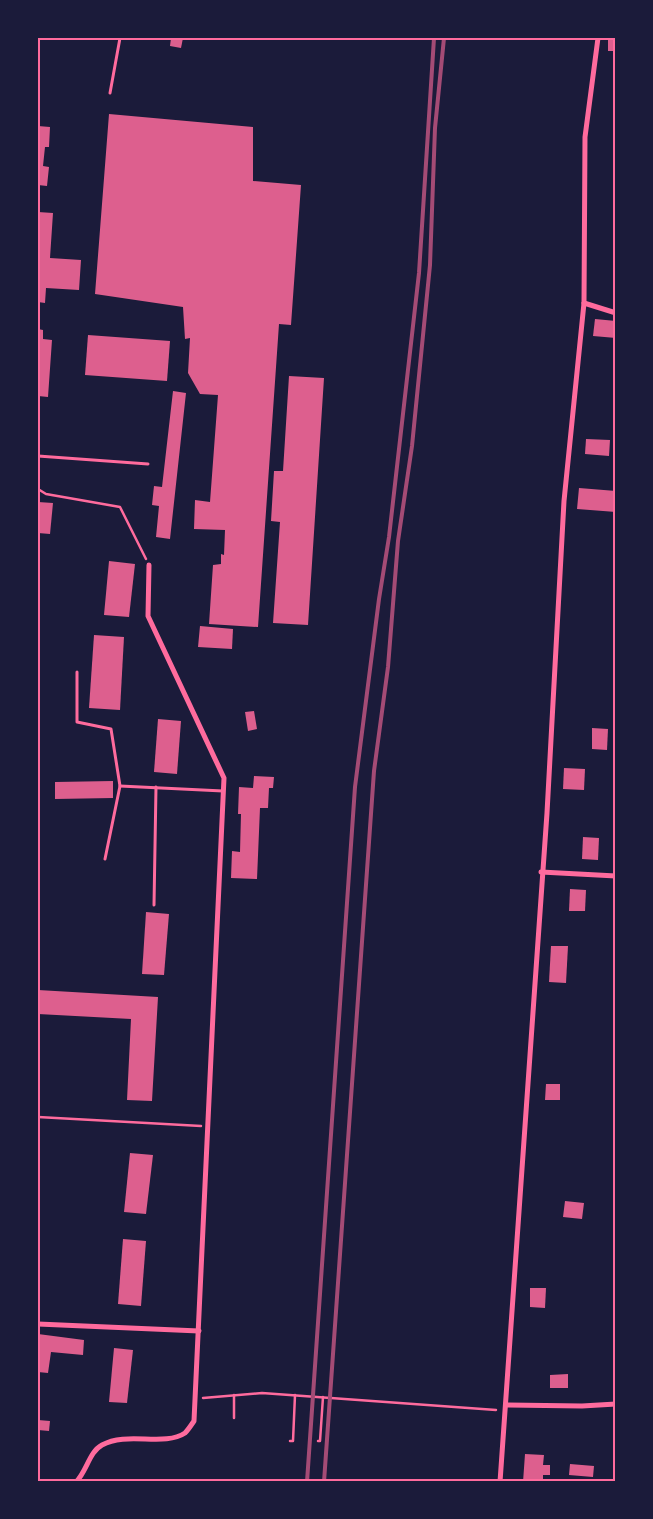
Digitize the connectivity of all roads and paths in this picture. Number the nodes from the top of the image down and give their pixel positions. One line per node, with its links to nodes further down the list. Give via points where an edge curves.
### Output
1 (120, 38): 3 (lane)
2 (598, 38): 4 (street, via 585,138)
3 (110, 93)
4 (584, 303): 5 (street); 15 (street, via 564,501)
5 (616, 313)
6 (38, 456): 7 (lane)
7 (148, 464)
8 (38, 489): 9 (path, via 46,494 120,507)
9 (149, 565): 13 (street, via 148,616 220,765)
10 (77, 672): 11 (lane, via 77,722 111,729)
11 (120, 786): 12 (lane); 14 (lane)
12 (156, 787): 13 (lane); 17 (lane)
13 (224, 791): 19 (street)
14 (106, 859)
15 (541, 872): 16 (street); 27 (street)
16 (616, 876)
17 (154, 905)
18 (38, 1117): 19 (path)
19 (209, 1126): 21 (street)
20 (38, 1324): 21 (street)
21 (199, 1331): 25 (street)
22 (234, 1395): 23 (path); 25 (path); 29 (path)
23 (295, 1396): 24 (path); 30 (path)
24 (323, 1397): 28 (path); 31 (path)
25 (196, 1399): 32 (street, via 194,1421 185,1433 171,1438 119,1438 100,1446 92,1454 84,1475)
26 (616, 1404): 27 (street)
27 (506, 1405): 33 (street)
28 (496, 1410)
29 (234, 1418)
30 (291, 1441)
31 (319, 1441)
32 (76, 1482)
33 (500, 1482)

